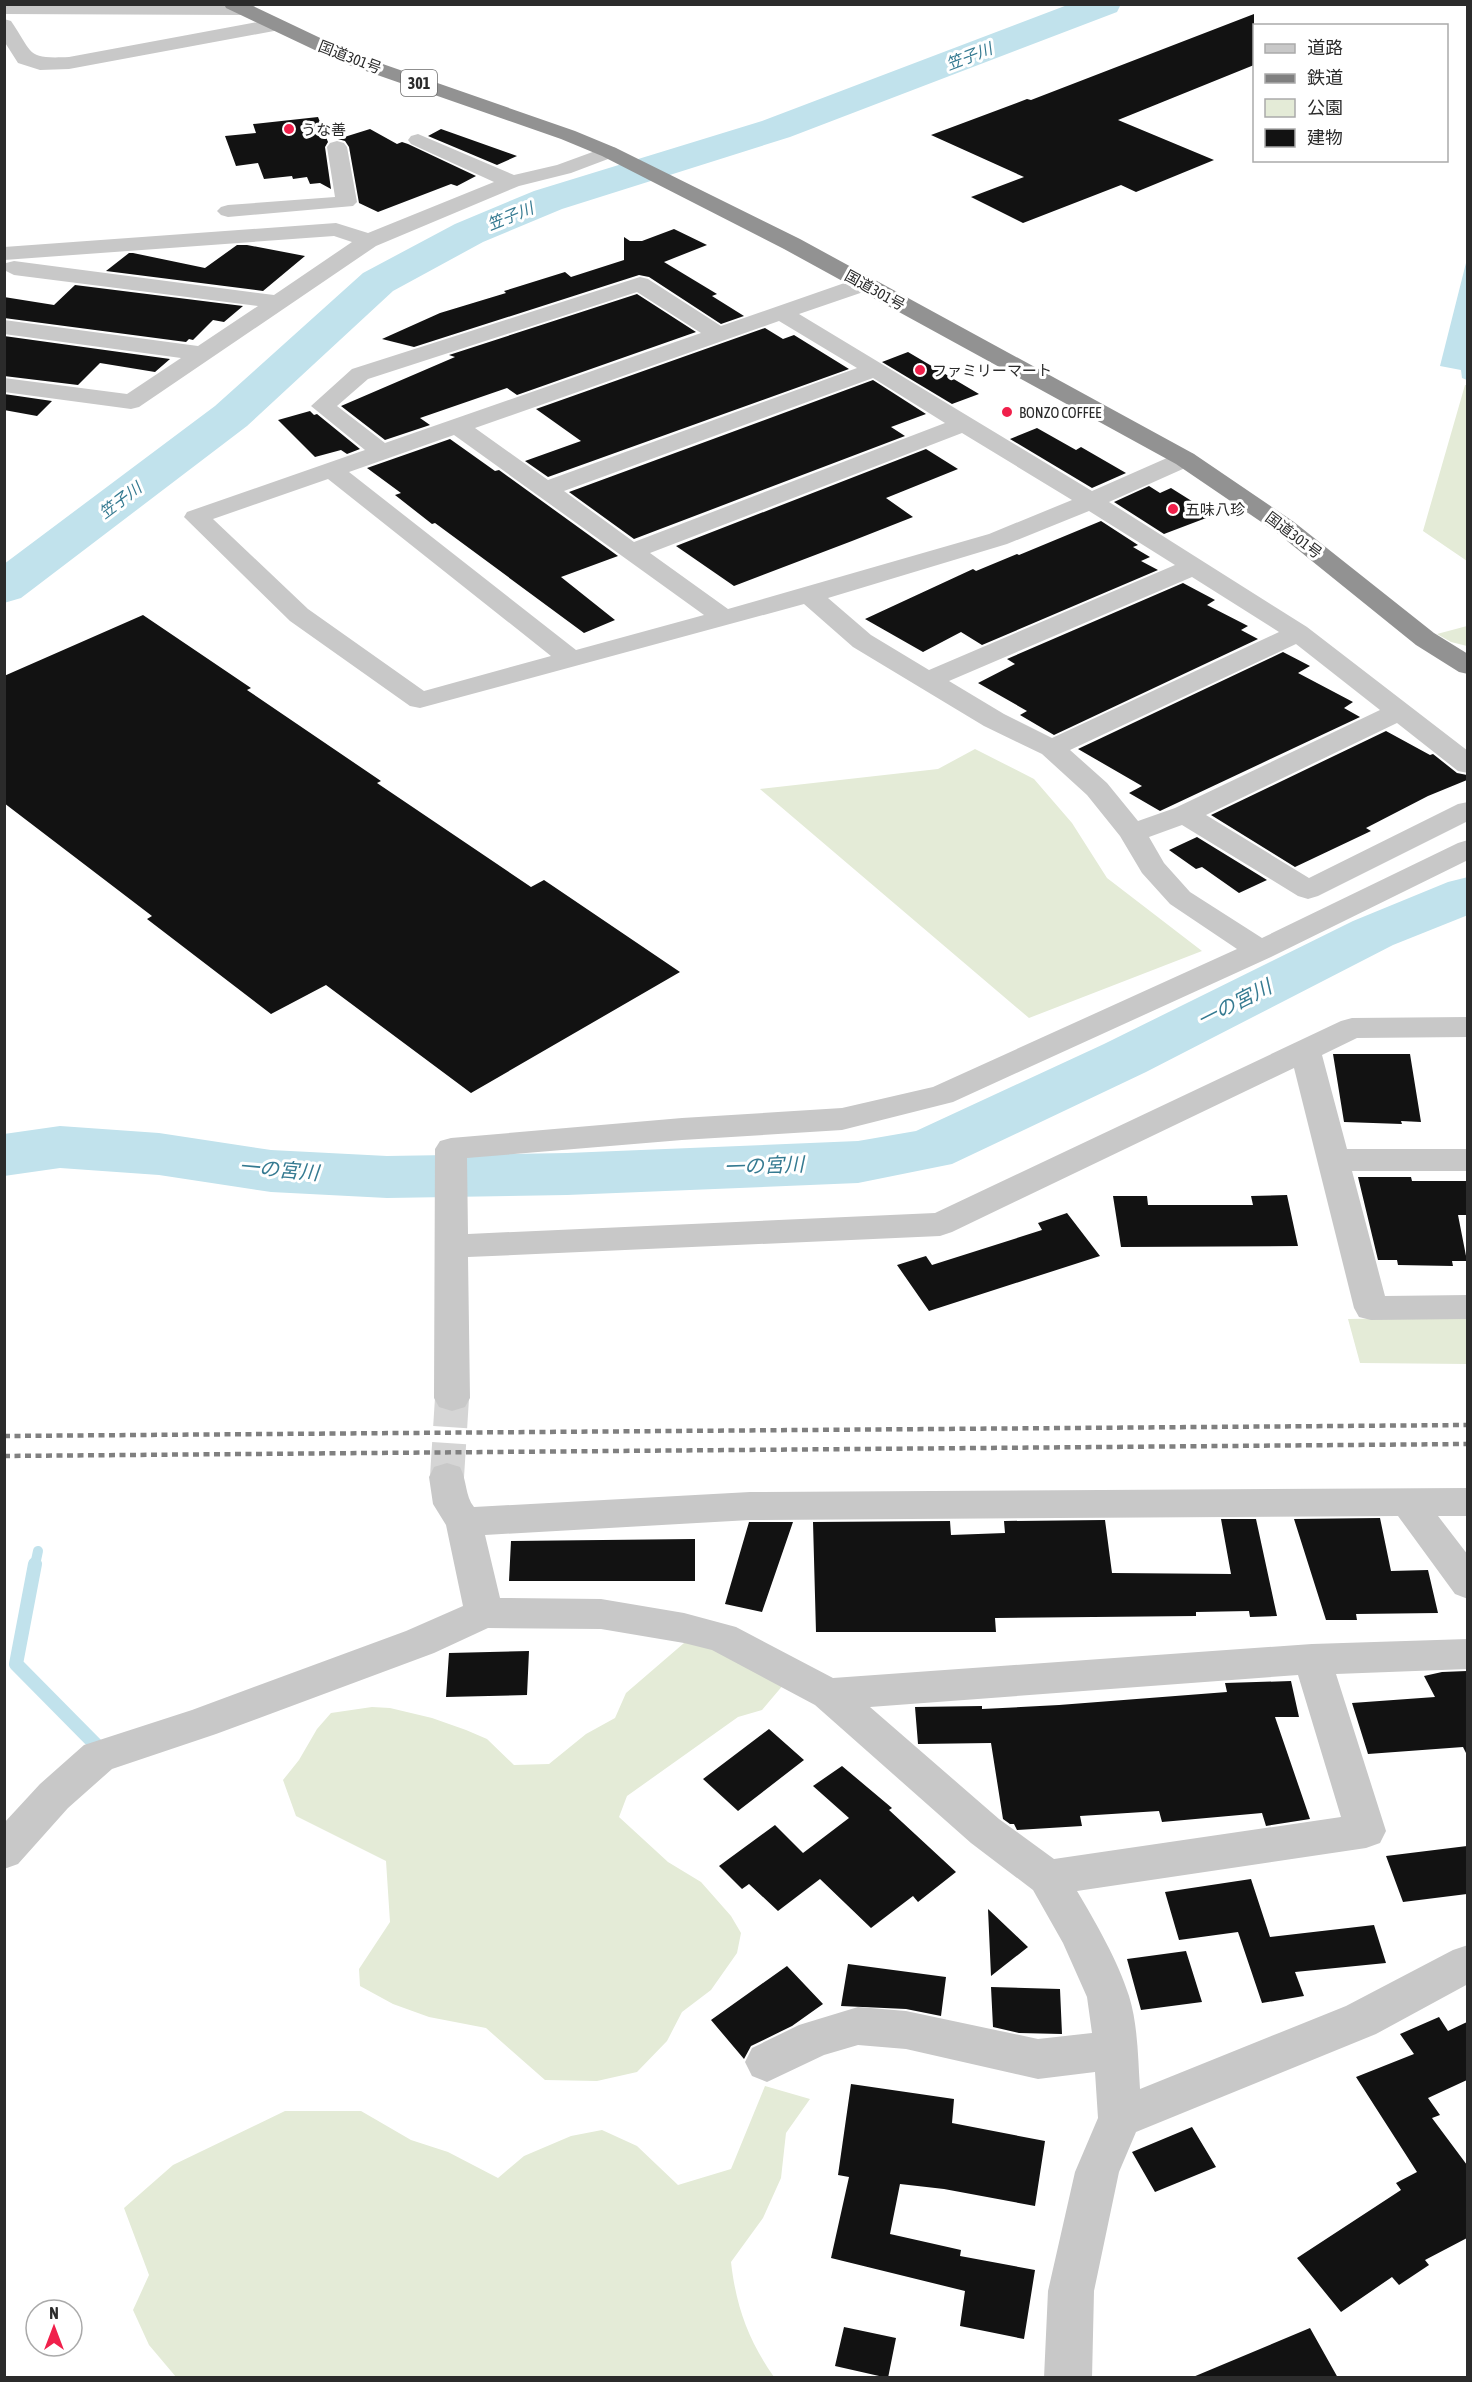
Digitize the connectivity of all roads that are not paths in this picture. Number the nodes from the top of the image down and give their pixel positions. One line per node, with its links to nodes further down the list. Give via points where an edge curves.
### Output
1 (237, 7): 2 (street); 4 (highway, 国道301号 / 301)
2 (4, 8)
3 (4, 25): 4 (street, via 25,59 40,64 69,63)
4 (274, 25): 7 (highway, 国道301号 / 301, via 347,58)
5 (418, 140): 8 (street)
6 (337, 147): 9 (street, via 346,202 226,203)
7 (615, 155): 8 (street); 13 (highway, 国道301号 / 301)
8 (512, 182): 10 (street)
9 (231, 237): 10 (street, via 336,229); 11 (street)
10 (368, 241): 14 (street)
11 (4, 254)
12 (4, 266): 14 (street)
13 (864, 284): 15 (street); 24 (highway, 国道301号 / 301)
14 (280, 302): 18 (street)
15 (782, 313): 17 (street); 19 (street)
16 (4, 327): 18 (street)
17 (719, 335): 22 (street); 23 (street, via 640,284 360,374 323,406)
18 (203, 354): 20 (street, via 131,402)
19 (876, 369): 21 (street); 26 (street)
20 (4, 385)
21 (963, 424): 27 (street); 28 (street)
22 (457, 426): 23 (street); 26 (street)
23 (382, 453): 25 (street)
24 (1185, 459): 27 (street); 34 (highway, 国道301号 / 301, via 1285,527 1425,639)
25 (332, 470): 33 (street); 33 (street, via 196,518 299,615 420,700)
26 (547, 489): 28 (street)
27 (1091, 501): 29 (street); 30 (street, via 998,539)
28 (633, 551): 31 (street)
29 (1195, 566): 32 (street); 35 (street)
30 (809, 595): 31 (street); 35 (street, via 862,641)
31 (723, 617): 33 (street)
32 (1298, 633): 36 (street); 37 (street)
33 (572, 660)
34 (1467, 666)
35 (929, 680): 37 (street, via 994,720)
36 (1398, 712): 38 (street); 40 (street)
37 (1052, 748): 41 (street, via 1097,789)
38 (1467, 765)
39 (1467, 810): 40 (street, via 1308,890)
40 (1185, 814): 41 (street)
41 (1133, 833): 43 (street, via 1152,867 1180,898)
42 (1467, 849): 43 (street)
43 (1260, 950): 48 (street, via 942,1095 887,1109 842,1119 451,1149)
44 (1467, 1027): 45 (street, via 1352,1028)
45 (1305, 1050): 46 (street); 48 (street, via 940,1224)
46 (1334, 1160): 47 (street); 49 (street, via 1371,1308)
47 (1467, 1160)
48 (452, 1246): 50 (street)
49 (1467, 1307)
50 (452, 1398)
51 (447, 1477): 54 (street, via 451,1504)
52 (1467, 1502): 53 (street)
53 (1407, 1503): 54 (street, via 750,1506); 55 (street)
54 (464, 1522): 56 (street)
55 (1467, 1584)
56 (484, 1613): 59 (street, via 601,1614 684,1628 722,1638); 60 (street, via 420,1642 98,1757 54,1796)
57 (1467, 1654): 58 (street)
58 (1312, 1659): 59 (street); 61 (street, via 1366,1832)
59 (829, 1695): 61 (street, via 985,1832)
60 (4, 1852)
61 (1048, 1878): 63 (street, via 1080,1934 1108,1997)
62 (1467, 1963): 65 (street, via 1361,2020)
63 (1116, 2050): 64 (street, via 1038,2059 906,2030 858,2026 814,2039); 65 (street)
64 (767, 2062)
65 (1120, 2118): 66 (street, via 1097,2172 1071,2291)
66 (1068, 2378)

